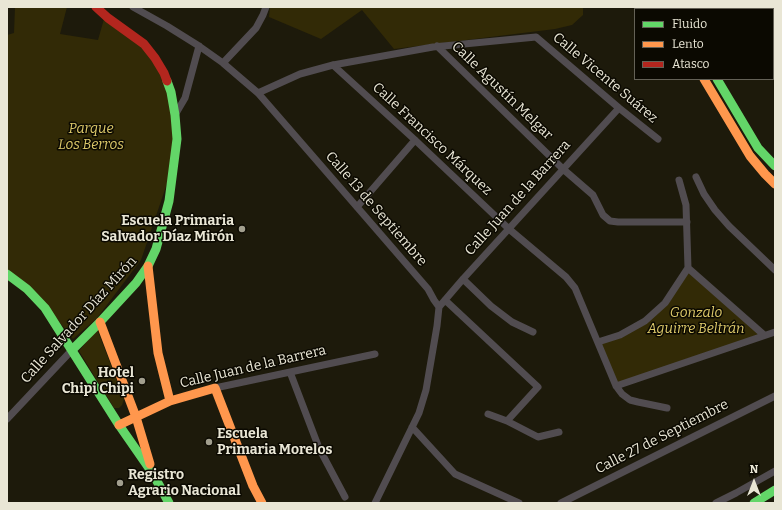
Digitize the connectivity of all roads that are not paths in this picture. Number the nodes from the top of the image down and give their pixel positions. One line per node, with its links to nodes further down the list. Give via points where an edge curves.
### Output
1 (96, 7): 12 (main road, Calle Salvador Díaz Mirón, via 144,44 155,58 171,92)
2 (133, 7): 4 (street, Calle 13 de Septiembre)
3 (266, 7): 6 (street, via 256,28)
4 (199, 46): 6 (street, Calle 13 de Septiembre); 12 (street, via 185,98)
5 (437, 46): 7 (street); 11 (street, Calle Vicente Suárez, via 536,36); 16 (street, Calle Agustín Melgar)
6 (223, 63): 10 (street, Calle 13 de Septiembre)
7 (333, 65): 10 (street, via 300,74); 14 (street, Calle Francisco Márquez)
8 (705, 80): 19 (main road, via 750,156)
9 (718, 80): 15 (main road, via 758,148)
10 (258, 92): 20 (street, Calle 13 de Septiembre)
11 (619, 108): 13 (street, Calle Vicente Suárez); 16 (street, Calle Juan de la Barrera)
12 (175, 115): 23 (main road, Calle Salvador Díaz Mirón, via 177,139 169,201 156,249)
13 (658, 139)
14 (415, 140): 20 (street); 22 (street, Calle Francisco Márquez)
15 (775, 166)
16 (563, 169): 21 (street, Calle Agustín Melgar, via 593,195 603,215 610,221); 22 (street, Calle Juan de la Barrera)
17 (696, 177): 25 (street, via 715,210)
18 (679, 180): 21 (street, via 686,205)
19 (775, 184)
20 (357, 207): 29 (street, Calle 13 de Septiembre, via 428,289)
21 (687, 222): 24 (street)
22 (509, 229): 27 (street, Calle Juan de la Barrera); 34 (street, Calle Francisco Márquez, via 571,282)
23 (148, 266): 30 (main road, Calle Salvador Díaz Mirón); 41 (main road, via 158,353)
24 (688, 268): 33 (street); 34 (street, via 665,303 645,321 620,335)
25 (775, 270)
26 (7, 274): 35 (main road, via 45,308)
27 (463, 279): 28 (street, Calle Juan de la Barrera); 31 (street, via 512,322)
28 (445, 300): 29 (street, Calle Juan de la Barrera); 46 (street, via 538,387)
29 (439, 307): 48 (street, via 426,390)
30 (100, 322): 35 (main road, Calle Salvador Díaz Mirón); 44 (main road)
31 (533, 332)
32 (775, 332): 33 (street)
33 (764, 335): 38 (street)
34 (598, 342): 38 (street, Calle Francisco Márquez)
35 (72, 350): 45 (street, Calle Salvador Díaz Mirón); 47 (main road)
36 (375, 354): 37 (street, Calle Juan de la Barrera)
37 (290, 372): 39 (street, Calle Juan de la Barrera); 53 (street, via 319,448)
38 (616, 386): 42 (street, via 630,400)
39 (215, 388): 41 (main road, Calle Juan de la Barrera); 56 (main road)
40 (775, 396): 59 (street, Calle 27 de Septiembre)
41 (170, 401): 44 (main road, Calle Juan de la Barrera)
42 (667, 408)
43 (488, 414): 46 (street)
44 (136, 417): 47 (main road, Calle Juan de la Barrera); 51 (main road)
45 (7, 420)
46 (507, 421): 49 (street, via 538,437)
47 (119, 425): 51 (main road)
48 (412, 427): 57 (street); 58 (street, via 455,474)
49 (559, 432)
50 (775, 471): 60 (street)
51 (153, 474): 55 (main road)
52 (775, 490): 61 (main road)
53 (345, 497)
54 (775, 498): 62 (main road)
55 (169, 503)
56 (262, 503)
57 (375, 503)
58 (519, 503)
59 (561, 503)
60 (716, 503)
61 (754, 503)
62 (763, 503)

